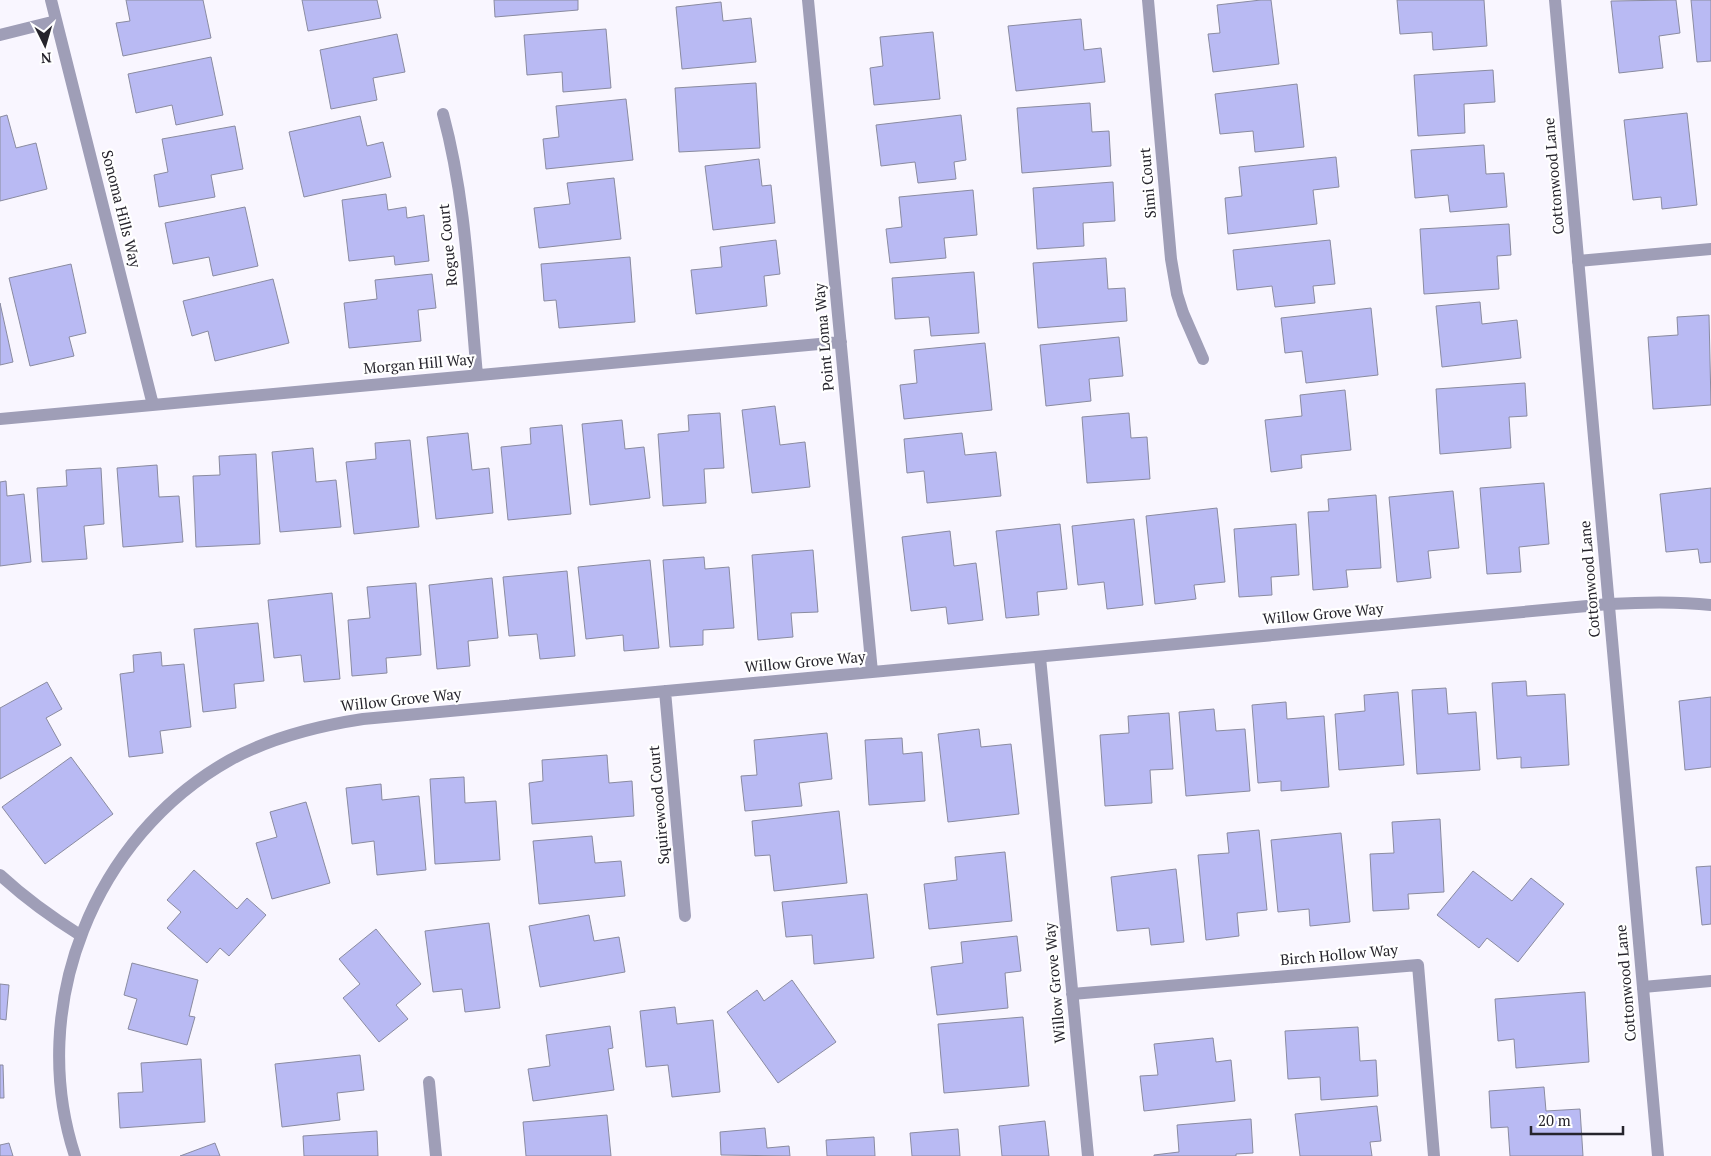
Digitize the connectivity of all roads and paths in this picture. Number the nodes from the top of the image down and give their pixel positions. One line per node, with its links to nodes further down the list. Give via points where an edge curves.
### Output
1 (51, 0): 5 (street, Sonoma Hills Way)
2 (808, 0): 10 (street, Point Loma Way)
3 (1148, 0): 11 (street, Simi Court, via 1171,259 1183,313)
4 (1555, 0): 9 (street, Cottonwood Lane)
5 (56, 21): 6 (street); 13 (street, Sonoma Hills Way)
6 (0, 35)
7 (443, 114): 12 (street, Rogue Court, via 459,186)
8 (1711, 249): 9 (street)
9 (1578, 261): 15 (street, Cottonwood Lane)
10 (841, 342): 12 (street, Morgan Hill Way); 18 (street, Point Loma Way)
11 (1203, 358)
12 (477, 375): 13 (street, Morgan Hill Way)
13 (153, 405): 14 (street, Morgan Hill Way)
14 (0, 419)
15 (1609, 604): 16 (street, Willow Grove Way, via 1689,602); 17 (street, Willow Grove Way); 24 (street, Cottonwood Lane)
16 (1711, 605)
17 (1040, 657): 18 (street, Willow Grove Way); 25 (street, Willow Grove Way)
18 (872, 672): 19 (street, Willow Grove Way)
19 (665, 691): 21 (street, Squirewood Court); 22 (street, Willow Grove Way, via 363,719 311,728 262,745 200,779 148,825 106,882)
20 (0, 874): 22 (street, via 48,915)
21 (685, 916)
22 (80, 935): 27 (street, Willow Grove Way, via 62,1002 59,1038 63,1108)
23 (1711, 981): 24 (street)
24 (1643, 987): 31 (street, Cottonwood Lane)
25 (1072, 994): 29 (street, Willow Grove Way); 30 (street, Birch Hollow Way, via 1418,964)
26 (429, 1082): 28 (street)
27 (75, 1156)
28 (436, 1156)
29 (1088, 1156)
30 (1434, 1156)
31 (1658, 1156)

